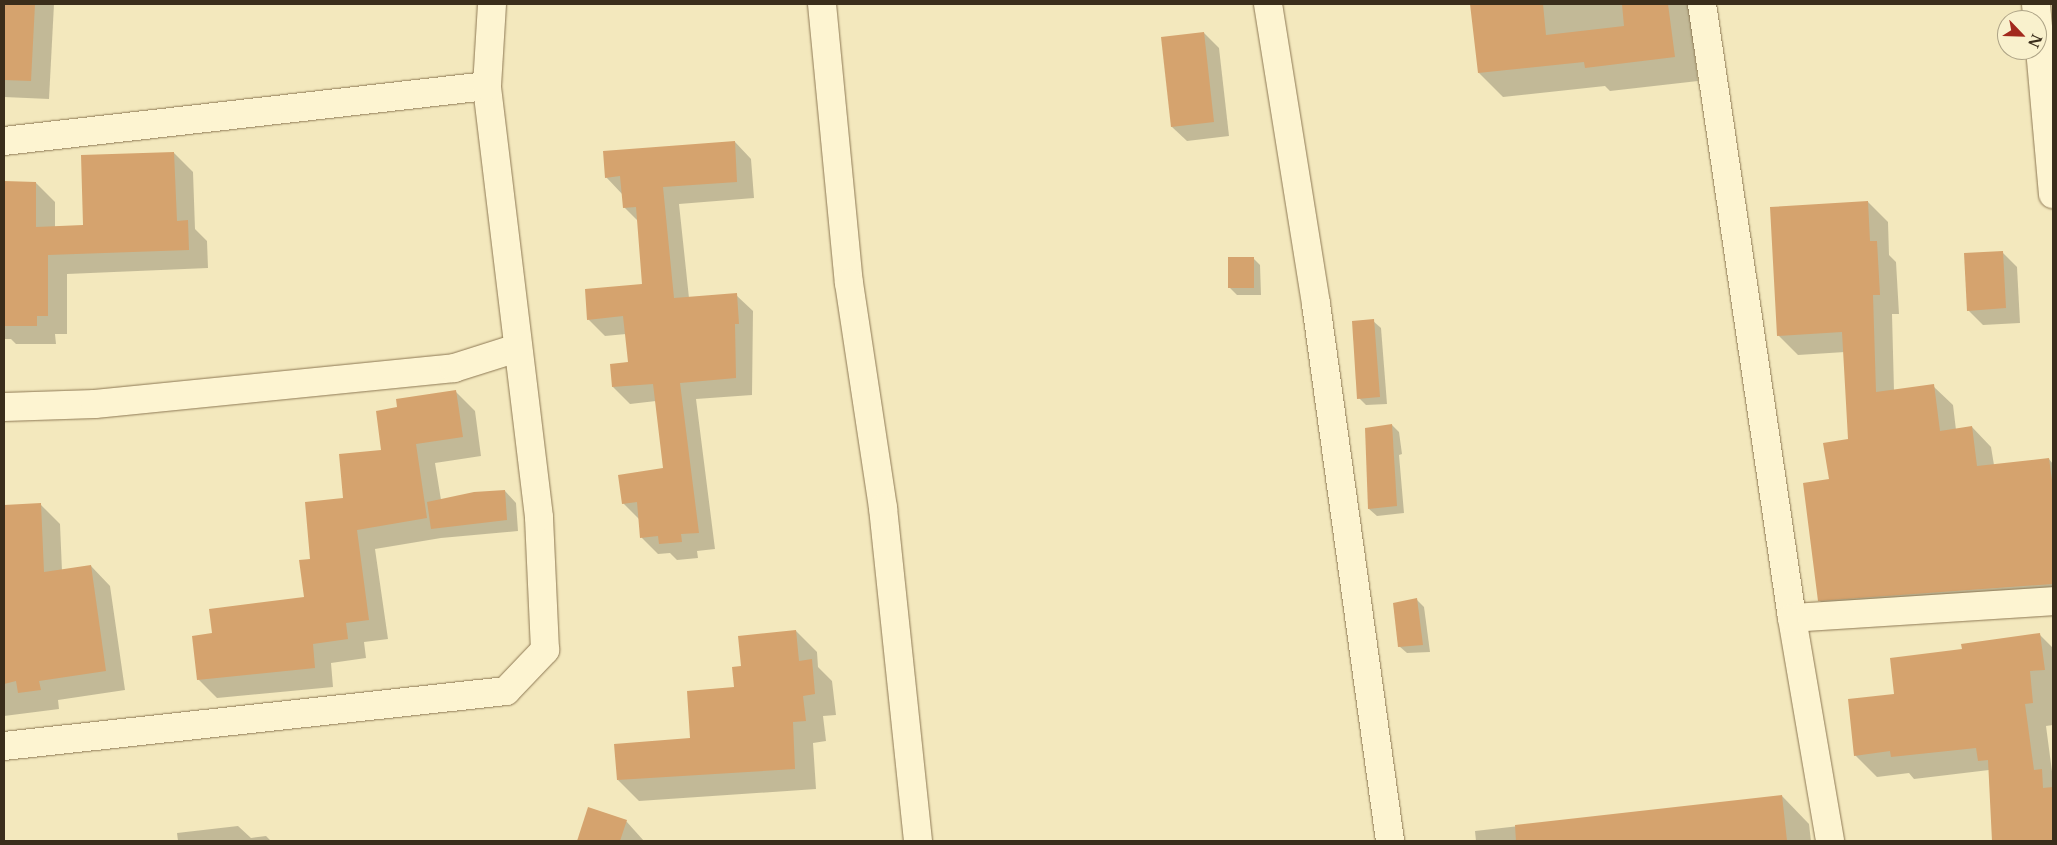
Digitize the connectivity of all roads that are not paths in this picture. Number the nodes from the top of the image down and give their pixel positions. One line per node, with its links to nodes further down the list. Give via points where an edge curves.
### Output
1 (492, 4): 6 (street)
2 (822, 4): 14 (street, via 849,283 883,508)
3 (1268, 4): 15 (street, via 1316,304)
4 (1702, 4): 12 (street)
5 (2036, 4): 8 (street)
6 (487, 86): 7 (street); 9 (street)
7 (4, 141)
8 (2053, 194)
9 (517, 348): 10 (street, via 454,368 95,404); 13 (street, via 538,516 545,650 506,691)
10 (4, 408)
11 (2053, 601): 12 (street)
12 (1792, 618): 16 (street)
13 (4, 746)
14 (918, 841)
15 (1390, 841)
16 (1830, 841)

